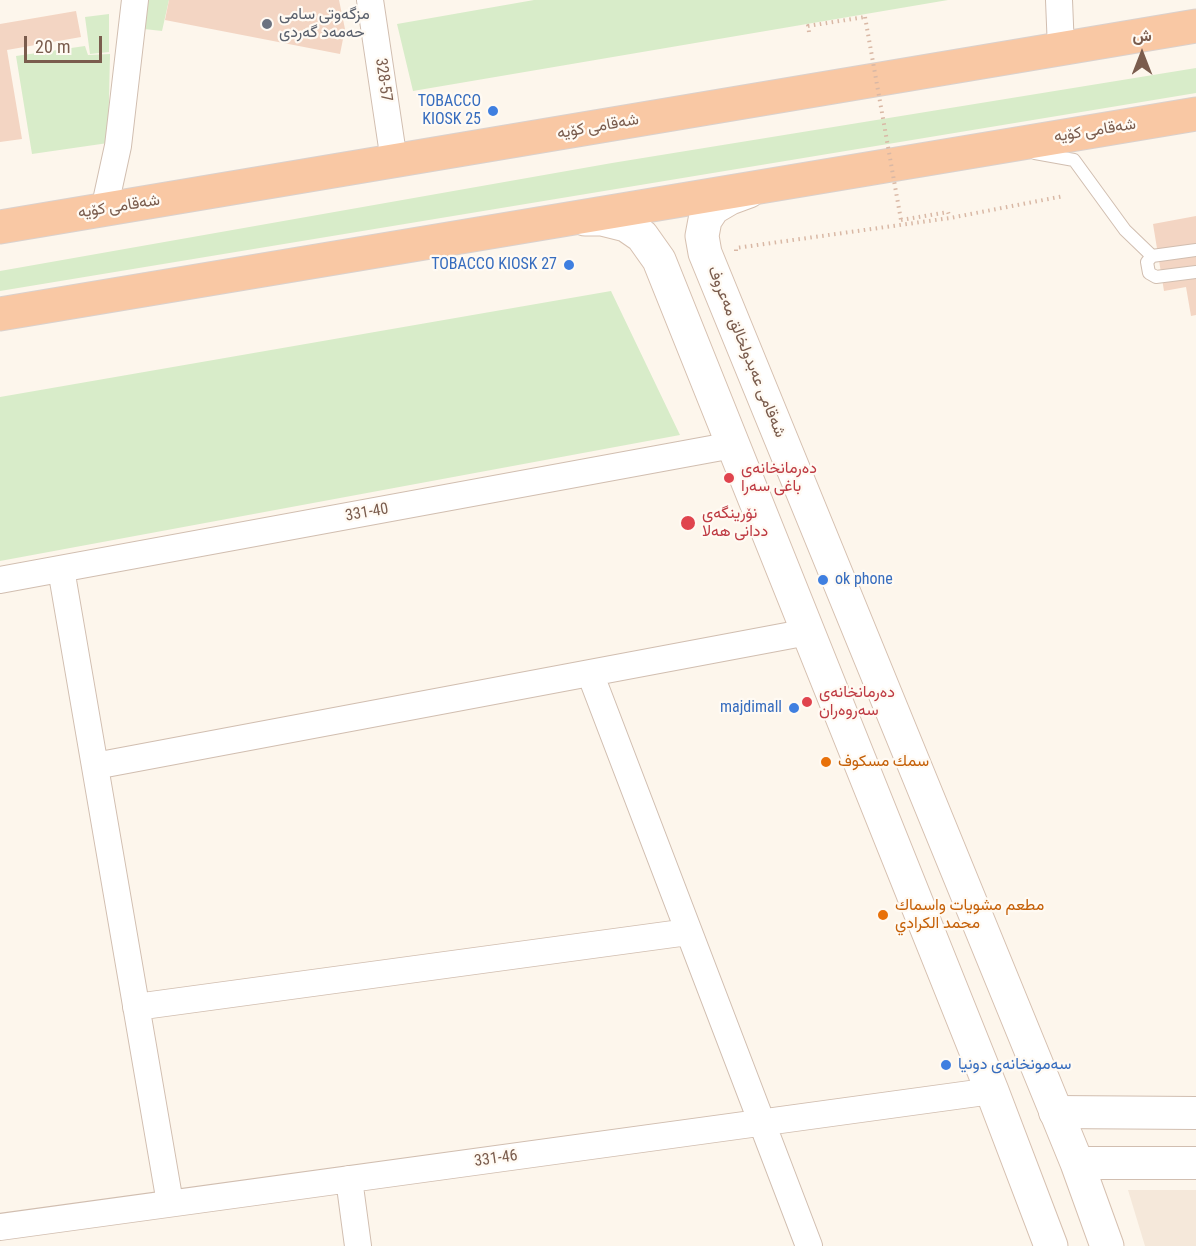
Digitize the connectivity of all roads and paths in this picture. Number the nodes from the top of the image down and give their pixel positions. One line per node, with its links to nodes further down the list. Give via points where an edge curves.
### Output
1 (135, 0): 12 (street, via 118,146)
2 (370, 0): 9 (street, 328-57)
3 (1059, 0): 6 (street)
4 (1196, 26): 6 (highway, شەقامی کۆیە)
5 (809, 32): 13 (path, bridge, via 808,26 865,17 901,220 948,212)
6 (1061, 49): 9 (highway, شەقامی کۆیە)
7 (1196, 114): 8 (highway, شەقامی کۆیە)
8 (1001, 146): 10 (highway, شەقامی کۆیە); 18 (lane, via 1074,160 1125,230)
9 (394, 161): 12 (highway, شەقامی کۆیە)
10 (762, 187): 14 (highway, شەقامی کۆیە); 21 (main road, شەقامی عەبدولخالق مەعروف, via 713,208 705,220 702,236 705,253)
11 (1064, 196): 13 (path)
12 (104, 210): 15 (highway, شەقامی کۆیە)
13 (950, 218): 16 (path)
14 (568, 219): 20 (highway, شەقامی کۆیە); 22 (main road, via 602,219 626,225 642,236 658,260)
15 (0, 227)
16 (736, 248)
17 (1196, 250): 18 (lane)
18 (1152, 256): 19 (lane, via 1147,262 1149,273 1156,278)
19 (1196, 272)
20 (0, 314)
21 (758, 380): 22 (main road); 32 (main road, شەقامی عەبدولخالق مەعروف)
22 (714, 397): 23 (main road)
23 (734, 446): 24 (street, 331-40); 26 (main road)
24 (61, 569): 25 (street, 331-40); 28 (street)
25 (0, 580)
26 (808, 632): 27 (street); 31 (main road)
27 (590, 673): 28 (street); 29 (street)
28 (95, 766): 30 (street)
29 (688, 932): 30 (street); 35 (street)
30 (136, 1007): 40 (street)
31 (992, 1091): 35 (street, 331-46); 44 (main road)
32 (1055, 1112): 33 (street); 36 (main road, شەقامی عەبدولخالق مەعروف)
33 (1107, 1112): 34 (street); 37 (street, via 1098,1125 1096,1140 1103,1154)
34 (1196, 1113)
35 (763, 1123): 39 (street, 331-46); 43 (street)
36 (1077, 1163): 37 (street); 45 (main road, شەقامی عەبدولخالق مەعروف)
37 (1116, 1163): 38 (street)
38 (1196, 1163)
39 (349, 1179): 40 (street, 331-46); 42 (street)
40 (170, 1203): 41 (street, 331-46)
41 (0, 1227)
42 (358, 1246)
43 (809, 1246)
44 (1051, 1246)
45 (1107, 1246)

